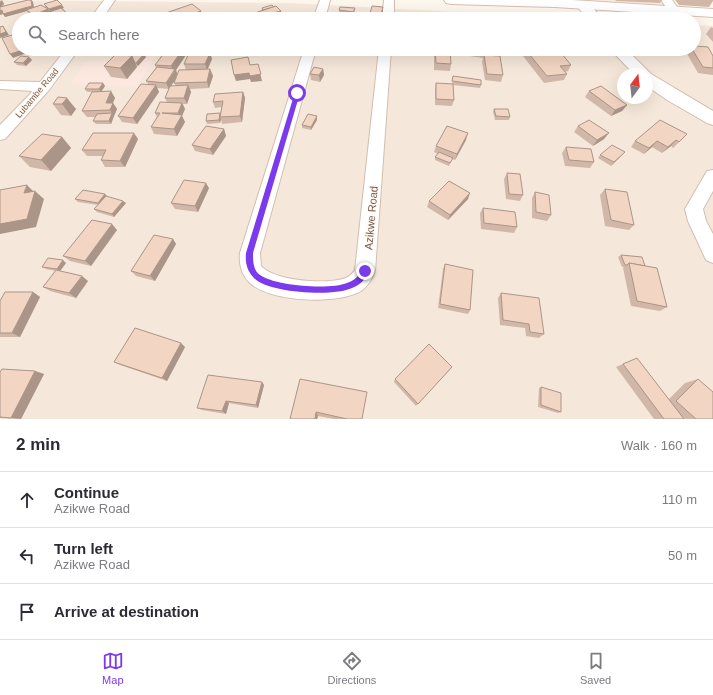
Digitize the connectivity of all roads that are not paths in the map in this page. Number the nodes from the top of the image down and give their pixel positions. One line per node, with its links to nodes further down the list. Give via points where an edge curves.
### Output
1 (110, 0): 7 (street)
2 (325, 0): 8 (street)
3 (390, 0): 9 (street)
4 (450, 0): 6 (main road)
5 (666, 0): 11 (street)
6 (584, 6): 10 (main road); 11 (main road)
7 (101, 12)
8 (321, 12)
9 (389, 12)
10 (589, 12)
11 (675, 12)
12 (701, 13): 13 (main road)
13 (713, 13)
14 (68, 56): 21 (street, Lubambe Road)
15 (308, 56): 16 (street, Azikwe Road, via 249,262 258,277 273,284 316,290 350,286 363,276 365,271)
16 (384, 56)
17 (624, 56): 18 (main road)
18 (637, 68)
19 (653, 82): 22 (main road)
20 (0, 85): 21 (street)
21 (44, 87): 23 (street, Lubambe Road)
22 (713, 119)
23 (0, 135)
24 (713, 176): 25 (street, via 694,208 697,221)
25 (713, 254)

